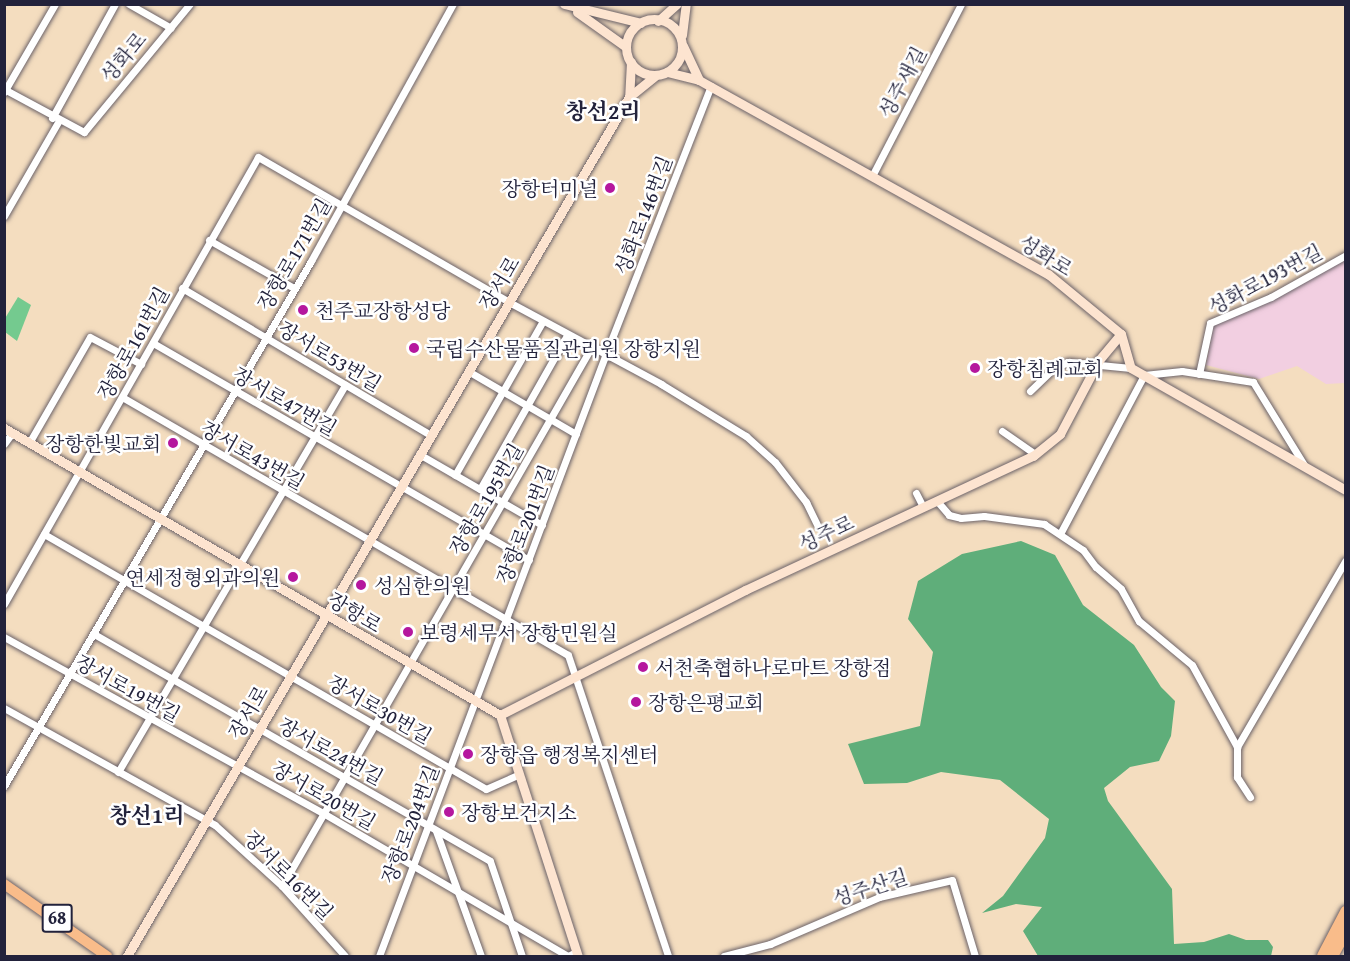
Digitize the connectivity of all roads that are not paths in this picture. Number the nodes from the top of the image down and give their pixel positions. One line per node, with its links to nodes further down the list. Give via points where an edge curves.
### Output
1 (55, 4): 20 (street)
2 (115, 4): 22 (street)
3 (129, 4): 12 (street)
4 (190, 4): 12 (street, 성화로)
5 (453, 4): 24 (street, 장항로171번길)
6 (564, 4): 11 (street); 14 (street)
7 (677, 4): 10 (street)
8 (686, 4): 13 (street)
9 (961, 4): 23 (street, 성주새길)
10 (658, 21): 11 (street); 13 (street)
11 (641, 23): 14 (street, via 631,31)
12 (171, 28): 22 (street, 성화로, via 84,132)
13 (682, 39): 16 (street, via 679,62); 18 (street)
14 (626, 48): 15 (street)
15 (630, 62): 17 (street, via 638,70); 21 (street)
16 (667, 72): 17 (street); 18 (street, 성화로)
17 (655, 76): 21 (street)
18 (699, 80): 19 (street, 성화로)
19 (711, 86): 23 (street, 성화로); 37 (street, 성화로146번길)
20 (5, 90): 22 (street)
21 (629, 97): 30 (street, 장서로)
22 (55, 120): 25 (street)
23 (872, 176): 32 (street, 성화로, via 1048,274)
24 (341, 206): 26 (street, 장항로161번길, via 258,157); 29 (street, 장항로171번길); 30 (street)
25 (4, 216)
26 (209, 240): 28 (street, 장항로161번길); 29 (street)
27 (1346, 255): 42 (street, 성화로193번길, via 1271,297 1210,323)
28 (182, 288): 34 (street, 장서로53번길); 35 (street, 장항로161번길)
29 (294, 288): 34 (street, 장항로171번길)
30 (509, 302): 31 (street); 41 (street, 장서로)
31 (543, 321): 33 (street); 47 (street)
32 (1120, 334): 39 (street, 성주로); 40 (street)
33 (567, 335): 36 (street); 49 (street)
34 (264, 336): 44 (street, 장서로53번길); 45 (street, 장항로171번길)
35 (153, 343): 38 (street, 장항로161번길); 45 (street, 장서로47번길)
36 (591, 348): 37 (street); 50 (street, 장항로195번길)
37 (605, 356): 53 (street, 장항로201번길); 74 (street, via 661,384 746,436 775,462 806,502)
38 (141, 364): 48 (street, 장항로161번길); 56 (street, via 90,337)
39 (1096, 365): 40 (street); 46 (street, via 1069,362 1056,367); 60 (street, 성주로, via 1060,434)
40 (1131, 368): 43 (street)
41 (468, 371): 47 (street); 54 (street, 장서로)
42 (1199, 374): 43 (street); 61 (street, via 1253,382)
43 (1144, 375): 61 (street); 75 (street)
44 (345, 385): 54 (street, 장서로53번길); 55 (street)
45 (234, 390): 55 (street, 장서로47번길); 58 (street, 장항로171번길)
46 (1030, 391)
47 (502, 392): 49 (street); 63 (street)
48 (122, 397): 58 (street, 장서로43번길); 62 (street, 장항로161번길)
49 (527, 405): 50 (street); 65 (street)
50 (550, 419): 53 (street); 70 (street, 장항로195번길)
51 (8, 430): 56 (street, 장항로); 57 (street)
52 (1002, 431): 60 (street)
53 (576, 434): 73 (street, 장항로201번길)
54 (431, 435): 59 (street, 장서로)
55 (315, 438): 64 (street, 장서로47번길); 67 (street)
56 (29, 442): 62 (street, 장항로)
57 (4, 444)
58 (202, 445): 67 (street, 장서로43번길); 72 (street, 장항로171번길)
59 (419, 454): 63 (street); 64 (street, 장서로)
60 (1035, 454): 69 (street, 성주로)
61 (1304, 465): 66 (street)
62 (80, 471): 72 (street, 장항로); 76 (street, 장항로161번길)
63 (455, 475): 65 (street)
64 (400, 486): 77 (street); 78 (street, 장서로)
65 (480, 489): 70 (street)
66 (1346, 490)
67 (284, 492): 78 (street, 장서로43번길); 81 (street)
68 (916, 493): 71 (street)
69 (937, 501): 71 (street, 성주로); 75 (street, via 949,515 1044,524)
70 (503, 503): 73 (street); 77 (street, 장항로195번길)
71 (923, 507): 93 (street, 성주로, via 745,590)
72 (160, 519): 81 (street, 장항로); 82 (street, 장항로171번길)
73 (542, 525): 79 (street, 장항로201번길)
74 (817, 525)
75 (1061, 532): 102 (street, via 1121,589 1139,621 1192,665)
76 (44, 534): 82 (street, 장서로30번길); 84 (street, 장항로161번길)
77 (484, 535): 79 (street); 83 (street, 장항로195번길)
78 (369, 540): 83 (street, 장서로43번길); 85 (street, 장서로)
79 (529, 560): 86 (street, 장항로201번길)
80 (1346, 560): 102 (street)
81 (241, 566): 85 (street, 장항로); 87 (street)
82 (125, 581): 87 (street, 장서로30번길); 88 (street, 장항로171번길)
83 (452, 590): 86 (street, 장서로43번길); 90 (street, 장항로195번길)
84 (4, 604)
85 (325, 615): 90 (street, 장항로); 92 (street, 장서로)
86 (506, 620): 93 (street, 장서로43번길, via 568,655); 95 (street, 장항로201번길)
87 (206, 627): 92 (street, 장서로30번길); 94 (street)
88 (94, 633): 91 (street, 장항로171번길); 94 (street, 장서로24번길)
89 (4, 637): 91 (street, 장서로19번길)
90 (409, 665): 95 (street, 장항로); 99 (street, 장항로195번길)
91 (70, 675): 98 (street, 장서로19번길); 100 (street, 장항로171번길)
92 (290, 676): 99 (street, 장서로30번길); 101 (street, 장서로)
93 (577, 676): 97 (street, 성주로); 128 (street)
94 (175, 680): 98 (street); 101 (street, 장서로24번길)
95 (476, 704): 97 (street, 장항로); 104 (street, 장항로204번길)
96 (4, 708): 100 (street, 장서로16번길)
97 (500, 715): 106 (street)
98 (149, 720): 103 (street, 장서로19번길); 105 (street)
99 (374, 725): 104 (street, 장서로30번길); 107 (street, 장항로195번길)
100 (39, 727): 105 (street, 장서로16번길); 108 (street, 장항로171번길)
101 (258, 729): 103 (street, 장서로); 107 (street, 장서로24번길)
102 (1237, 747): 109 (street, via 1237,777)
103 (238, 765): 110 (street, 장서로20번길); 111 (street, 장서로)
104 (449, 768): 106 (street, 장서로30번길, via 486,789); 112 (street, 장항로204번길)
105 (118, 772): 111 (street, 장서로16번길)
106 (519, 774): 121 (street)
107 (345, 777): 110 (street, 장항로195번길); 112 (street, 장서로24번길)
108 (4, 786)
109 (1250, 797)
110 (324, 813): 114 (street, 장서로20번길); 116 (street, 장항로195번길)
111 (206, 820): 116 (street, 장서로16번길); 123 (street, 장서로)
112 (428, 827): 113 (street, 장서로24번길); 114 (street, 장항로204번길)
113 (436, 831): 117 (street); 119 (street, 장서로24번길, via 490,861)
114 (412, 864): 117 (street, 장서로20번길); 125 (street, 장항로204번길)
115 (4, 884): 122 (main road, 68)
116 (282, 886): 124 (street, 장서로16번길)
117 (457, 889): 119 (street, 장서로20번길); 126 (street)
118 (1346, 912): 131 (highway)
119 (509, 920): 121 (street, 장서로20번길, via 568,956); 127 (street)
120 (1346, 931): 132 (highway)
121 (577, 954)
122 (107, 957)
123 (127, 957)
124 (345, 957)
125 (379, 957)
126 (481, 957)
127 (522, 957)
128 (668, 957)
129 (724, 957): 130 (street, 성주산길, via 770,944 879,897 952,880)
130 (975, 957)
131 (1323, 957)
132 (1332, 957)

